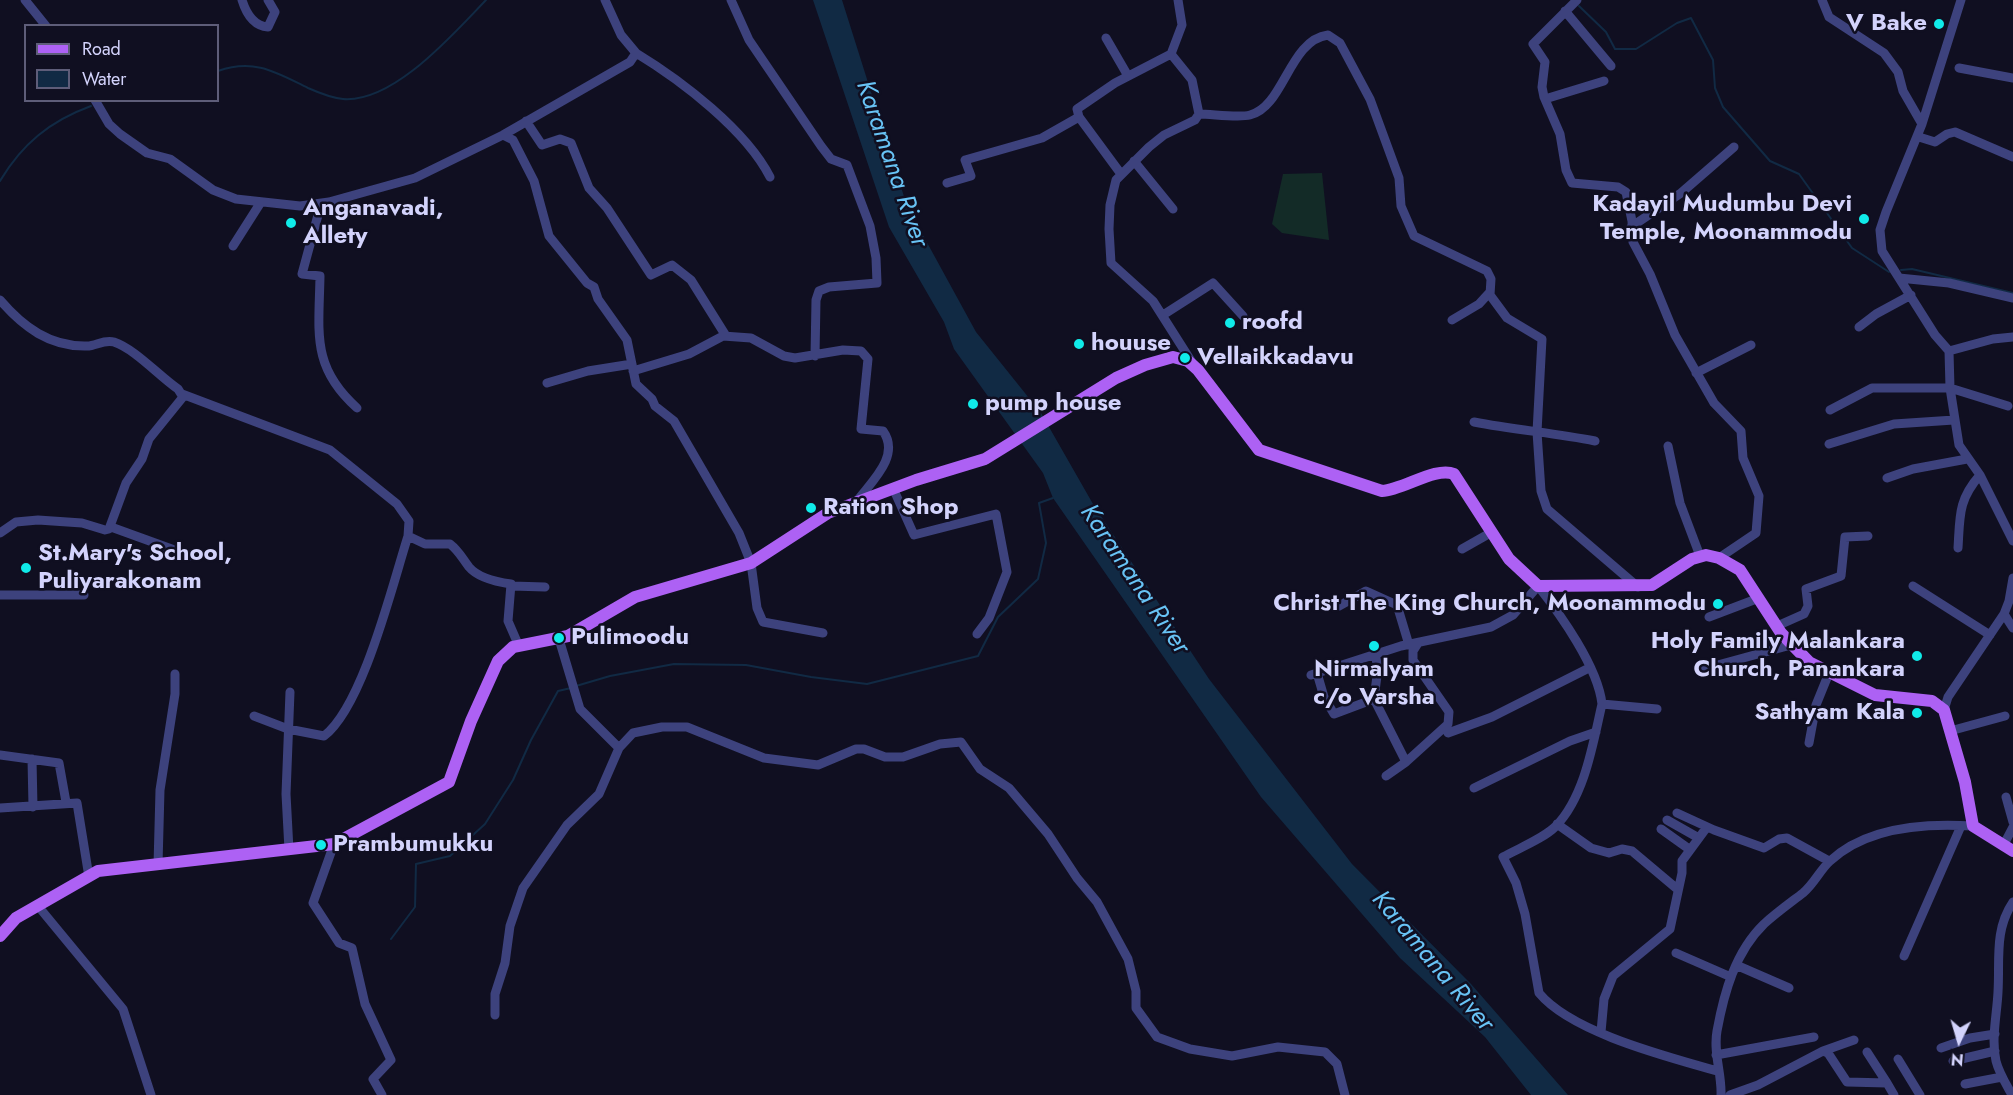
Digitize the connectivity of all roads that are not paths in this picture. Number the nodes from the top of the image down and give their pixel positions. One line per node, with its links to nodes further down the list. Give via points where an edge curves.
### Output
1 (25, 0): 11 (street)
2 (242, 0): 3 (street, via 246,13 268,27 275,12)
3 (268, 0)
4 (605, 0): 13 (street, via 621,35)
5 (731, 0): 52 (street, via 764,64 831,159 847,165 870,226 877,283 819,291)
6 (1178, 0): 14 (street, via 1182,25)
7 (1577, 0): 10 (street)
8 (1822, 0): 25 (street, via 1829,17 1884,53 1898,72 1903,91)
9 (1961, 0): 25 (street)
10 (1565, 11): 15 (street); 20 (street, via 1533,44 1545,62)
11 (44, 24)
12 (1106, 38): 17 (street)
13 (636, 53): 24 (street, via 630,62); 32 (street, via 667,72 743,137)
14 (1171, 54): 17 (street); 22 (street, via 1191,80)
15 (1611, 66)
16 (1959, 68): 18 (street)
17 (1128, 76): 23 (street, via 1077,109)
18 (2013, 78)
19 (1604, 81): 20 (street)
20 (1545, 99): 37 (street, via 1560,134 1570,181 1580,186 1621,188 1627,195)
21 (96, 102): 34 (street, via 109,124 147,153 170,159 213,190 236,199)
22 (1198, 114): 30 (street, via 1195,120 1164,135); 40 (street, via 1249,115 1268,105 1282,78 1307,47 1315,39 1332,36 1340,43 1370,99 1399,178 1401,206 1414,236 1487,271)
23 (1079, 117): 31 (street); 33 (street, via 1042,138 964,160 970,176)
24 (526, 121): 26 (street); 48 (street, via 542,145 560,139 572,143 589,188 607,208 651,275 672,265 685,273)
25 (1922, 124): 27 (street)
26 (503, 135): 35 (street, via 415,178); 53 (street, via 513,140 534,181 549,236 586,283 594,287 627,340)
27 (1919, 137): 29 (street, via 1935,142 1955,132); 39 (street, via 1880,230 1882,250)
28 (1734, 147): 37 (street, via 1682,193)
29 (2013, 157)
30 (1134, 161): 31 (street); 36 (street)
31 (1121, 174): 44 (street, via 1110,205 1111,263)
32 (770, 177)
33 (947, 183)
34 (261, 202): 35 (street); 38 (street)
35 (321, 204): 60 (street, via 303,274 320,276 320,339 328,377)
36 (1173, 208)
37 (1632, 227): 55 (street, via 1633,242)
38 (233, 246)
39 (1899, 278): 41 (street); 42 (street, via 1949,283)
40 (1490, 292): 46 (street, via 1479,304); 64 (street, via 1507,318 1543,343)
41 (1911, 295): 47 (street); 51 (street)
42 (2013, 298)
43 (0, 300): 58 (street, via 36,334 50,341 86,346 108,341 124,347)
44 (1163, 315): 45 (street, via 1213,283); 54 (street)
45 (1243, 316)
46 (1452, 320)
47 (1859, 327)
48 (726, 336): 52 (street, via 751,338 784,356); 53 (street, via 689,354)
49 (2013, 337): 51 (street)
50 (1751, 345): 55 (street)
51 (1949, 351): 57 (street)
52 (815, 356): 72 (street, via 852,349 861,351 868,359 861,429 883,431 889,453 884,466)
53 (632, 367): 56 (street, via 588,371); 84 (street, via 636,384 674,421 728,513)
54 (1198, 370): 71 (main road, via 1188,361 1165,357 1116,378 985,459); 74 (main road, via 1259,450 1382,491 1396,491 1440,472 1450,472)
55 (1696, 373): 83 (street, via 1714,403 1741,431 1743,458 1759,496 1756,533)
56 (547, 383)
57 (1950, 388): 59 (street); 61 (street, via 1872,388); 62 (street)
58 (182, 394): 73 (street, via 180,402 149,440 126,483); 77 (street, via 324,446 397,504 409,521)
59 (2008, 406)
60 (357, 408)
61 (1830, 410)
62 (1954, 420): 66 (street, via 1894,424); 68 (street, via 1959,445)
63 (1474, 422): 64 (street)
64 (1537, 432): 65 (street); 90 (street, via 1541,491 1547,509)
65 (1595, 441)
66 (1829, 444)
67 (1668, 446): 82 (street, via 1680,503)
68 (1967, 459): 69 (street); 70 (street)
69 (1980, 475): 78 (street); 79 (street, via 1966,491 1960,509)
70 (1887, 478)
71 (892, 488): 72 (main road); 100 (street, via 914,535 996,514 1007,572 989,618)
72 (856, 501): 84 (main road, via 828,513)
73 (111, 527): 75 (street, via 105,530 82,523 20,521); 81 (street)
74 (1492, 532): 80 (street); 87 (main road, via 1509,559)
75 (0, 533)
76 (1868, 536): 97 (street, via 1845,537 1841,576 1806,589 1808,606 1804,614)
77 (408, 537): 86 (street, via 425,544 450,544 480,575); 118 (street, via 357,691 333,729 324,736)
78 (2013, 541)
79 (1958, 548)
80 (1462, 549)
81 (190, 556)
82 (1700, 556): 83 (main road); 90 (main road, via 1660,581)
83 (1719, 558): 93 (main road, via 1740,570)
84 (751, 563): 99 (street, via 757,608 763,622); 102 (main road, via 635,597)
85 (2013, 582): 95 (street)
86 (512, 586): 89 (street); 103 (street, via 508,621)
87 (1538, 586): 90 (main road); 104 (street, via 1513,615 1491,627); 107 (street, via 1554,606)
88 (1913, 586): 101 (street)
89 (545, 587)
90 (1638, 587)
91 (0, 595): 92 (street)
92 (84, 595)
93 (1759, 598): 96 (street); 97 (main road)
94 (1339, 606): 104 (street, via 1366,591 1397,605)
95 (2004, 614): 98 (street); 101 (street)
96 (1709, 617)
97 (1777, 626): 105 (main road)
98 (2013, 628)
99 (824, 633)
100 (977, 634)
101 (1990, 635): 115 (street, via 1948,697)
102 (558, 639): 103 (main road); 123 (street, via 580,709)
103 (518, 644): 142 (main road, via 498,661 448,782)
104 (1414, 644): 106 (street); 126 (street, via 1413,660 1449,712 1448,724)
105 (1791, 645): 108 (street); 109 (main road, via 1809,662)
106 (1375, 654): 112 (street, via 1378,668); 112 (street, via 1314,674 1334,714)
107 (1589, 668): 113 (street); 121 (street, via 1492,717)
108 (1703, 669)
109 (1829, 673): 115 (main road, via 1875,695 1932,701); 122 (street, via 1816,705)
110 (176, 674): 147 (street, via 160,790)
111 (291, 692): 118 (street)
112 (1374, 699): 126 (street)
113 (1602, 704): 114 (street); 120 (street)
114 (1658, 709)
115 (1944, 710): 119 (main road)
116 (254, 716): 118 (street)
117 (2005, 716): 119 (street)
118 (288, 729): 145 (street, via 286,804)
119 (1950, 731): 137 (main road, via 1965,782)
120 (1596, 732): 128 (street); 136 (street, via 1579,787)
121 (1448, 733)
122 (1809, 743)
123 (619, 748): 158 (street, via 599,794 567,825 523,888 495,994); 176 (street, via 633,733 687,727 764,758 818,765 856,749 885,757 903,757 940,744 961,742 980,769 1009,788 1097,902 1128,959 1136,1008 1156,1037 1190,1049 1232,1056 1278,1047 1325,1052 1337,1064)
124 (0, 755): 125 (street)
125 (32, 759): 130 (street, via 61,765); 131 (street)
126 (1406, 762): 127 (street)
127 (1386, 776)
128 (1474, 788)
129 (2006, 797): 135 (street)
130 (66, 802): 131 (street); 148 (street, via 80,806)
131 (33, 807): 132 (street)
132 (0, 808)
133 (1677, 813): 138 (street)
134 (1667, 820): 141 (street)
135 (2013, 822)
136 (1557, 824): 149 (street, via 1591,848 1609,853 1632,851); 159 (street, via 1503,857 1525,914 1539,993)
137 (1967, 826): 143 (main road); 146 (street, via 1937,824 1890,832 1867,839); 154 (street)
138 (1707, 827): 141 (street); 146 (street, via 1764,848 1779,838 1787,838)
139 (2013, 827): 143 (street)
140 (1660, 830): 144 (street)
141 (1697, 837): 144 (street)
142 (334, 844): 145 (main road); 175 (street, via 314,903 339,943 352,948 365,1004 391,1060 373,1079)
143 (2008, 848)
144 (1689, 849): 159 (street, via 1682,861 1670,928 1613,976 1604,999)
145 (290, 850): 147 (main road)
146 (1829, 861): 155 (street, via 1806,891 1750,940)
147 (158, 865): 148 (main road, via 98,871)
148 (89, 877): 151 (main road)
149 (1676, 888)
150 (2013, 902): 160 (street, via 2005,915 1997,952)
151 (38, 906): 152 (main road, via 16,918); 174 (street, via 123,1009)
152 (0, 936)
153 (1676, 953): 156 (street)
154 (1904, 956)
155 (1736, 965): 156 (street); 157 (street)
156 (1731, 976): 167 (street, via 1716,1033)
157 (1789, 988)
158 (495, 1015)
159 (1601, 1032): 170 (street, via 1622,1043)
160 (1995, 1034): 163 (street); 165 (street)
161 (1814, 1037): 167 (street)
162 (1854, 1040): 164 (street)
163 (1941, 1048)
164 (1823, 1051): 172 (street, via 1847,1082); 178 (street)
165 (1995, 1051): 169 (street); 171 (street)
166 (1867, 1052): 172 (street)
167 (1716, 1055): 170 (street)
168 (1898, 1059): 180 (street)
169 (1953, 1061)
170 (1717, 1071): 177 (street)
171 (2002, 1077): 173 (street); 181 (street)
172 (1887, 1083): 179 (street)
173 (1965, 1084)
174 (151, 1095)
175 (382, 1095)
176 (1345, 1095)
177 (1721, 1095)
178 (1730, 1095)
179 (1894, 1095)
180 (1920, 1095)
181 (2012, 1095)

